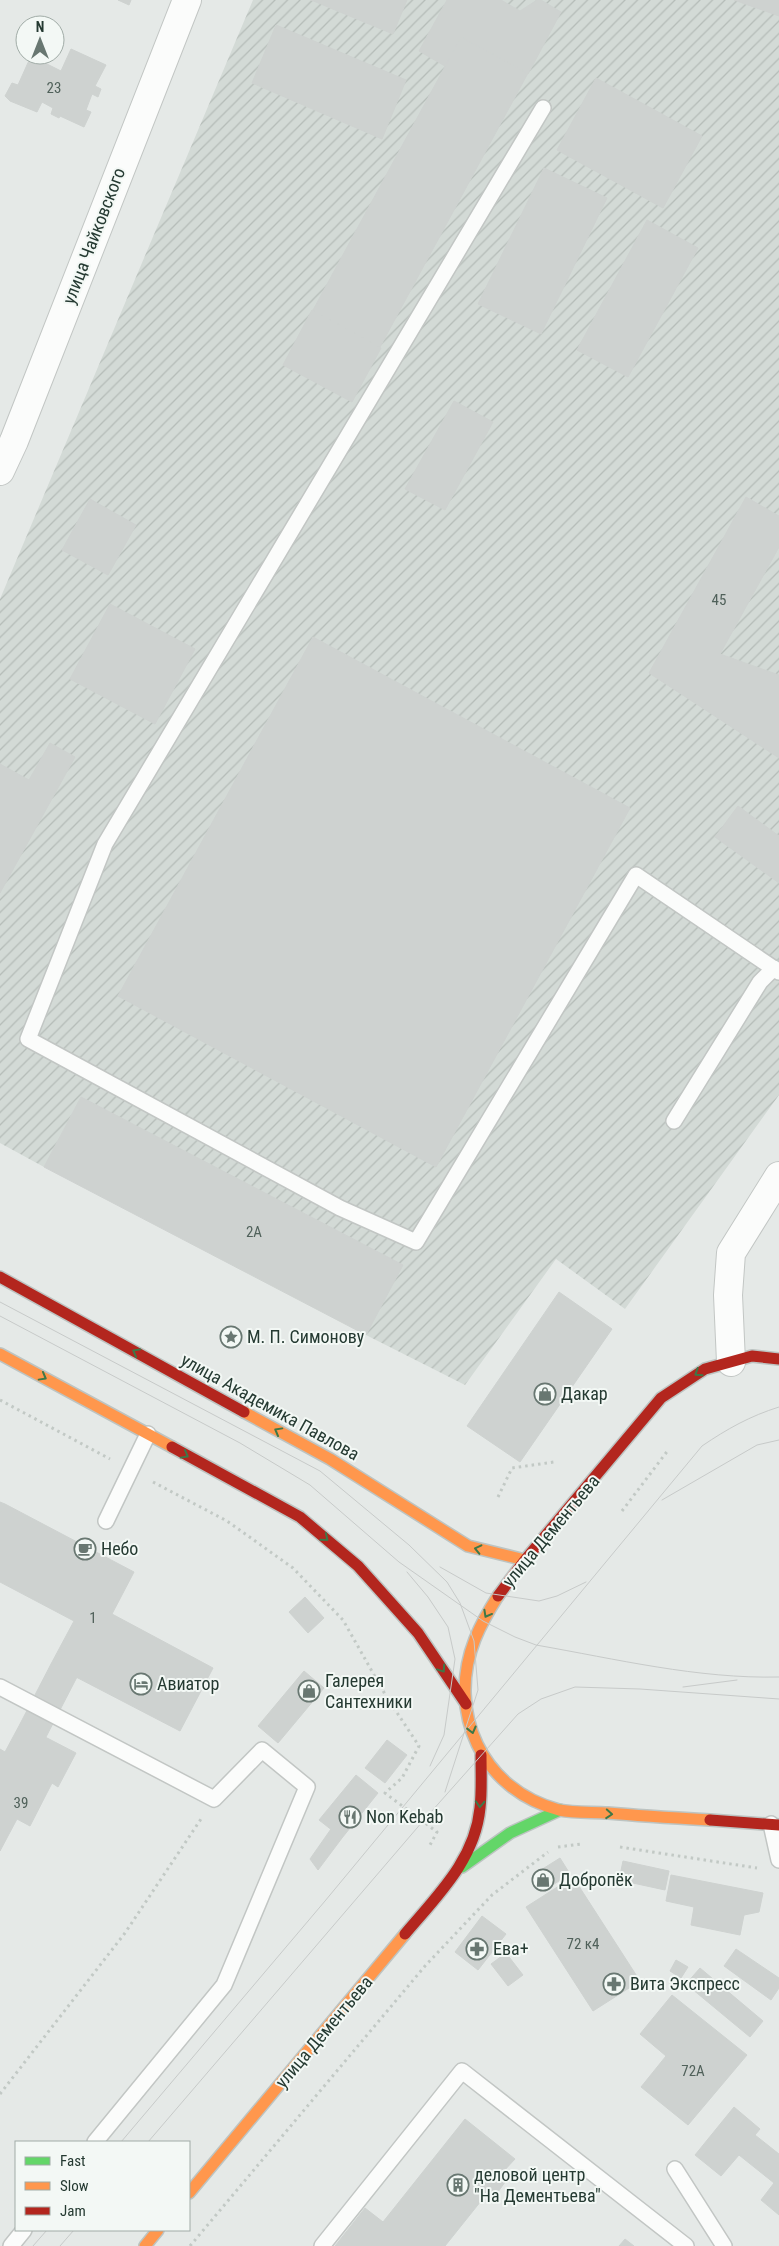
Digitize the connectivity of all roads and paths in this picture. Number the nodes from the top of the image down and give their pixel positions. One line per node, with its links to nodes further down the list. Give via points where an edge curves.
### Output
1 (187, 0): 3 (street, улица Чайковского)
2 (543, 108): 5 (lane, via 104,844 28,1040 340,1208 416,1242 636,875)
3 (7, 438): 4 (street, улица Чайковского)
4 (0, 471)
5 (776, 970): 6 (lane, via 760,982)
6 (674, 1121)
7 (778, 1181): 11 (street, via 731,1253 728,1295)
8 (0, 1277): 20 (main road, улица Академика Павлова, one-way to 8, via 468,1546 330,1459)
9 (1, 1356): 13 (main road, one-way to 13)
10 (779, 1359): 11 (main road, улица Дементьева, via 752,1356)
11 (731, 1362): 20 (main road, улица Дементьева, one-way to 20, via 705,1369 660,1398)
12 (0, 1400): 16 (path)
13 (148, 1434): 16 (lane); 22 (main road, one-way to 22, via 300,1517 358,1566 418,1632)
14 (670, 1449): 18 (path)
15 (554, 1462): 17 (path, via 512,1468)
16 (131, 1470): 19 (lane); 28 (path, via 227,1521 279,1557 343,1620 419,1746 402,1778 385,1793 436,1832)
17 (498, 1497)
18 (622, 1511)
19 (106, 1521)
20 (525, 1560): 22 (main road, улица Дементьева, one-way to 22, via 498,1595 474,1641 466,1677)
21 (0, 1687): 24 (lane)
22 (466, 1704): 23 (main road, улица Дементьева, one-way to 23)
23 (481, 1755): 25 (main road, улица Дементьева, via 500,1779 527,1799); 32 (main road, улица Дементьева, one-way to 32, via 480,1809 474,1838)
24 (214, 1799): 33 (path, via 125,1933); 34 (lane, via 262,1750 307,1787 224,1985)
25 (560, 1810): 26 (main road, улица Дементьева, one-way to 26); 32 (main road, улица Дементьева, via 510,1833)
26 (775, 1824): 30 (lane)
27 (582, 1844): 41 (path, via 553,1848 492,1895 425,1966)
28 (430, 1845)
29 (611, 1846): 31 (path)
30 (779, 1860)
31 (761, 1869)
32 (459, 1870): 36 (main road, улица Дементьева)
33 (0, 2094)
34 (97, 2141)
35 (675, 2168): 44 (lane)
36 (190, 2193)
37 (23, 2231): 39 (lane)
38 (157, 2231): 40 (main road)
39 (11, 2246)
40 (145, 2246)
41 (190, 2246)
42 (322, 2246): 43 (lane, via 462,2072)
43 (686, 2246)
44 (724, 2246)

